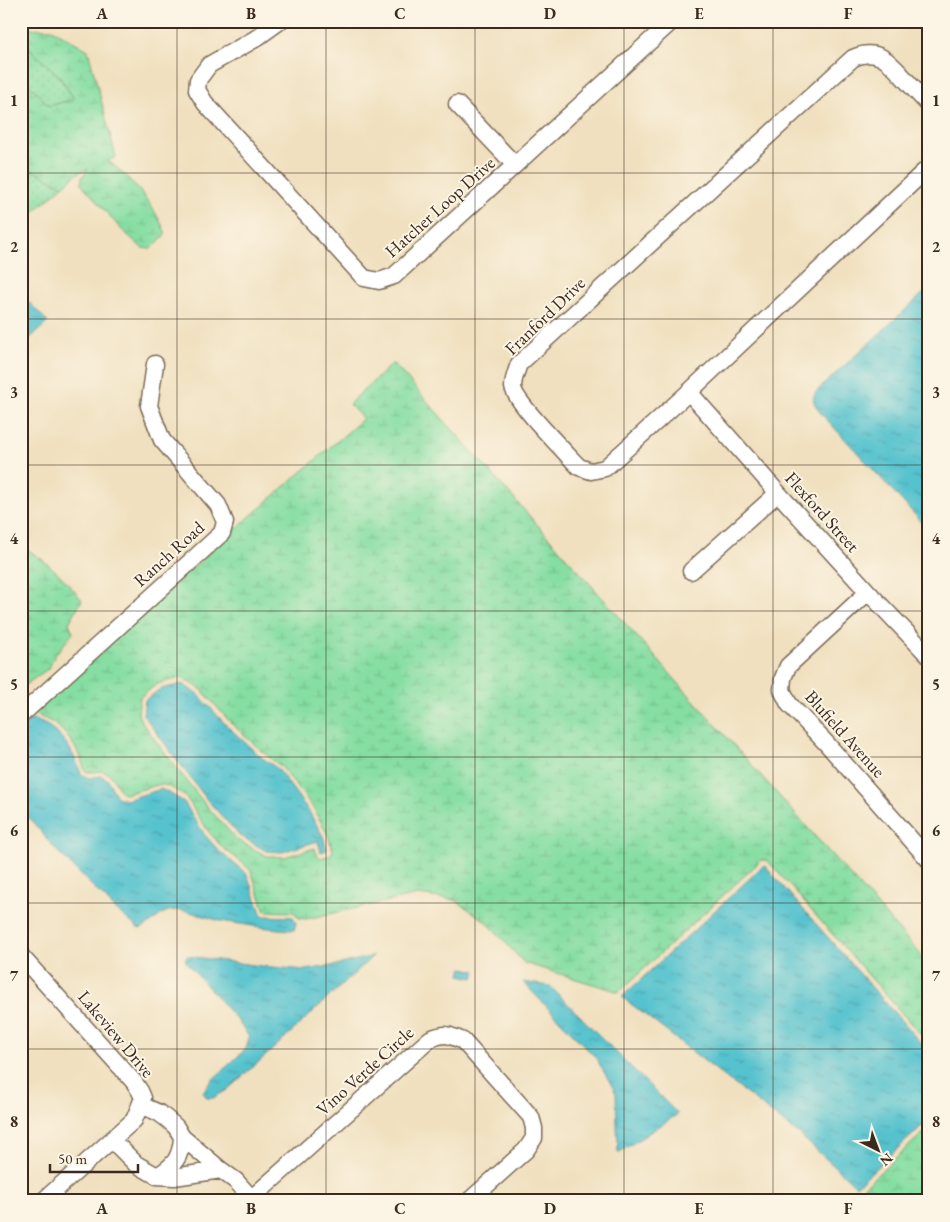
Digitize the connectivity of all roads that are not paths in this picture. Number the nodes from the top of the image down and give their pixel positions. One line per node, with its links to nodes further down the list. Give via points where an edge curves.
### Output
1 (280, 21): 5 (street, Hatcher Loop Drive, via 209,65 198,80 198,90 205,103 364,278 379,282 394,276)
2 (672, 21): 5 (street, Hatcher Loop Drive)
3 (457, 104): 5 (street)
4 (929, 106): 8 (street, Franford Drive, via 889,61 869,54 853,58 519,364 513,389 525,408 579,467 591,471 605,468)
5 (515, 165)
6 (929, 167): 8 (street, Franford Drive)
7 (155, 364): 13 (street, Ranch Road, via 149,406 162,440 218,505 225,522 222,533)
8 (689, 392): 9 (street, Flexford Street)
9 (778, 493): 10 (street); 11 (street, Flexford Street)
10 (691, 571)
11 (868, 592): 12 (street, Flexford Street); 14 (street, Blufield Avenue, via 788,666 782,690 789,704)
12 (929, 656)
13 (21, 715)
14 (929, 860)
15 (21, 956): 16 (street, Lakeview Drive, via 134,1082 140,1091)
16 (141, 1105): 17 (street, Vino Verde Circle, via 159,1113 176,1127); 18 (street, Lakeview Drive, via 134,1120)
17 (182, 1137): 19 (street, Vino Verde Circle); 20 (street, via 182,1148 177,1158 168,1170)
18 (112, 1140): 20 (street, via 136,1164); 22 (street, Lakeview Drive)
19 (222, 1170): 20 (street); 21 (street, Vino Verde Circle)
20 (158, 1176)
21 (253, 1200): 23 (street, Vino Verde Circle, via 430,1039 452,1035 463,1041 530,1117 534,1128 534,1138 526,1150)
22 (43, 1201)
23 (469, 1201)

